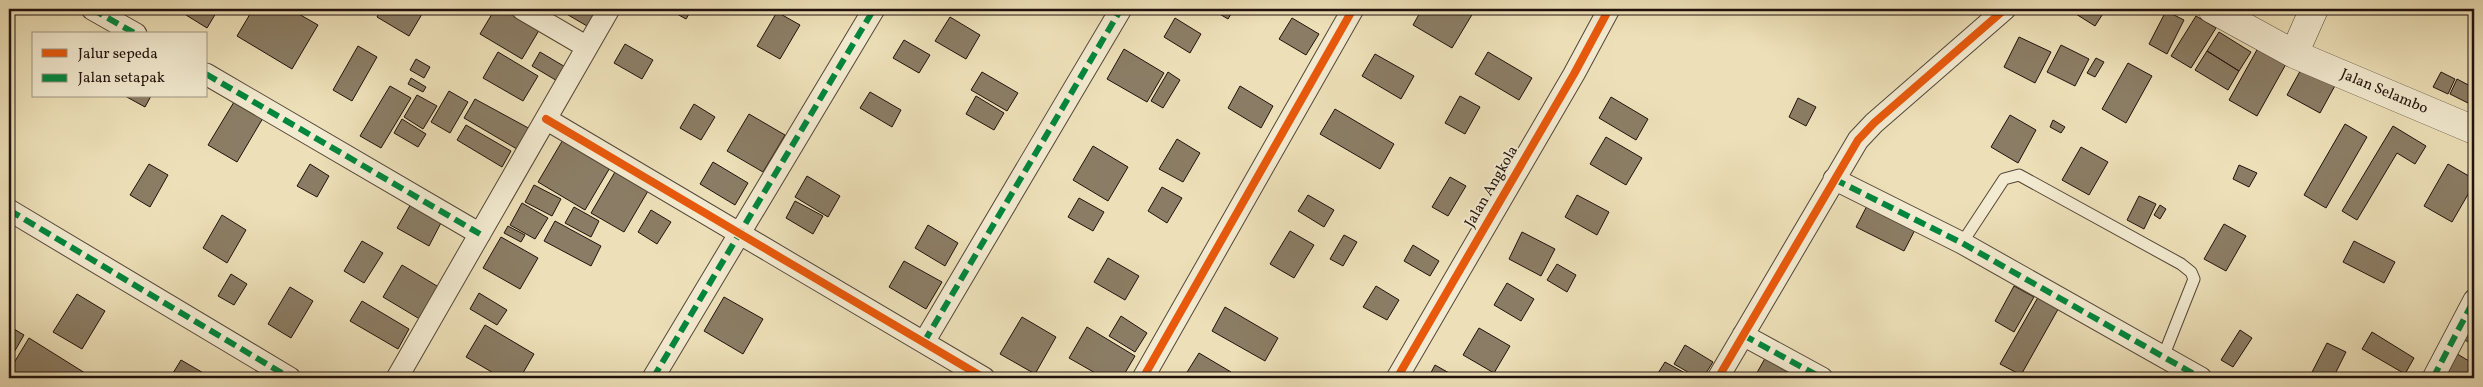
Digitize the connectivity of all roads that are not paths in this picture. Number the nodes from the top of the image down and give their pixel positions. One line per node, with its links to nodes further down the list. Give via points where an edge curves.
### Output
1 (92, 9): 11 (street)
2 (522, 9): 12 (street)
3 (609, 9): 12 (street)
4 (874, 9): 19 (street)
5 (1121, 9): 24 (street)
6 (1353, 9): 30 (street)
7 (1609, 9): 31 (street, Jalan Angkola)
8 (2005, 9): 17 (street, via 1874,123 1858,140)
9 (2212, 9): 13 (street, Jalan Selambo)
10 (2314, 9): 13 (street)
11 (132, 32)
12 (587, 47): 15 (street)
13 (2294, 54): 16 (street, Jalan Selambo)
14 (208, 75): 20 (street)
15 (546, 119): 19 (street); 20 (street)
16 (2474, 130)
17 (1834, 179): 21 (street); 23 (street)
18 (9, 210): 26 (street)
19 (740, 232): 24 (street); 28 (street)
20 (480, 234): 27 (street)
21 (1962, 243): 25 (street); 25 (lane, via 2004,179 2019,175 2181,264 2194,279)
22 (2474, 300): 35 (street)
23 (1743, 335): 32 (street); 33 (street)
24 (924, 342): 29 (street)
25 (2163, 357): 34 (street)
26 (290, 378)
27 (397, 378)
28 (653, 378)
29 (984, 378)
30 (1143, 378)
31 (1397, 378)
32 (1718, 378)
33 (1822, 378)
34 (2201, 378)
35 (2433, 378)

